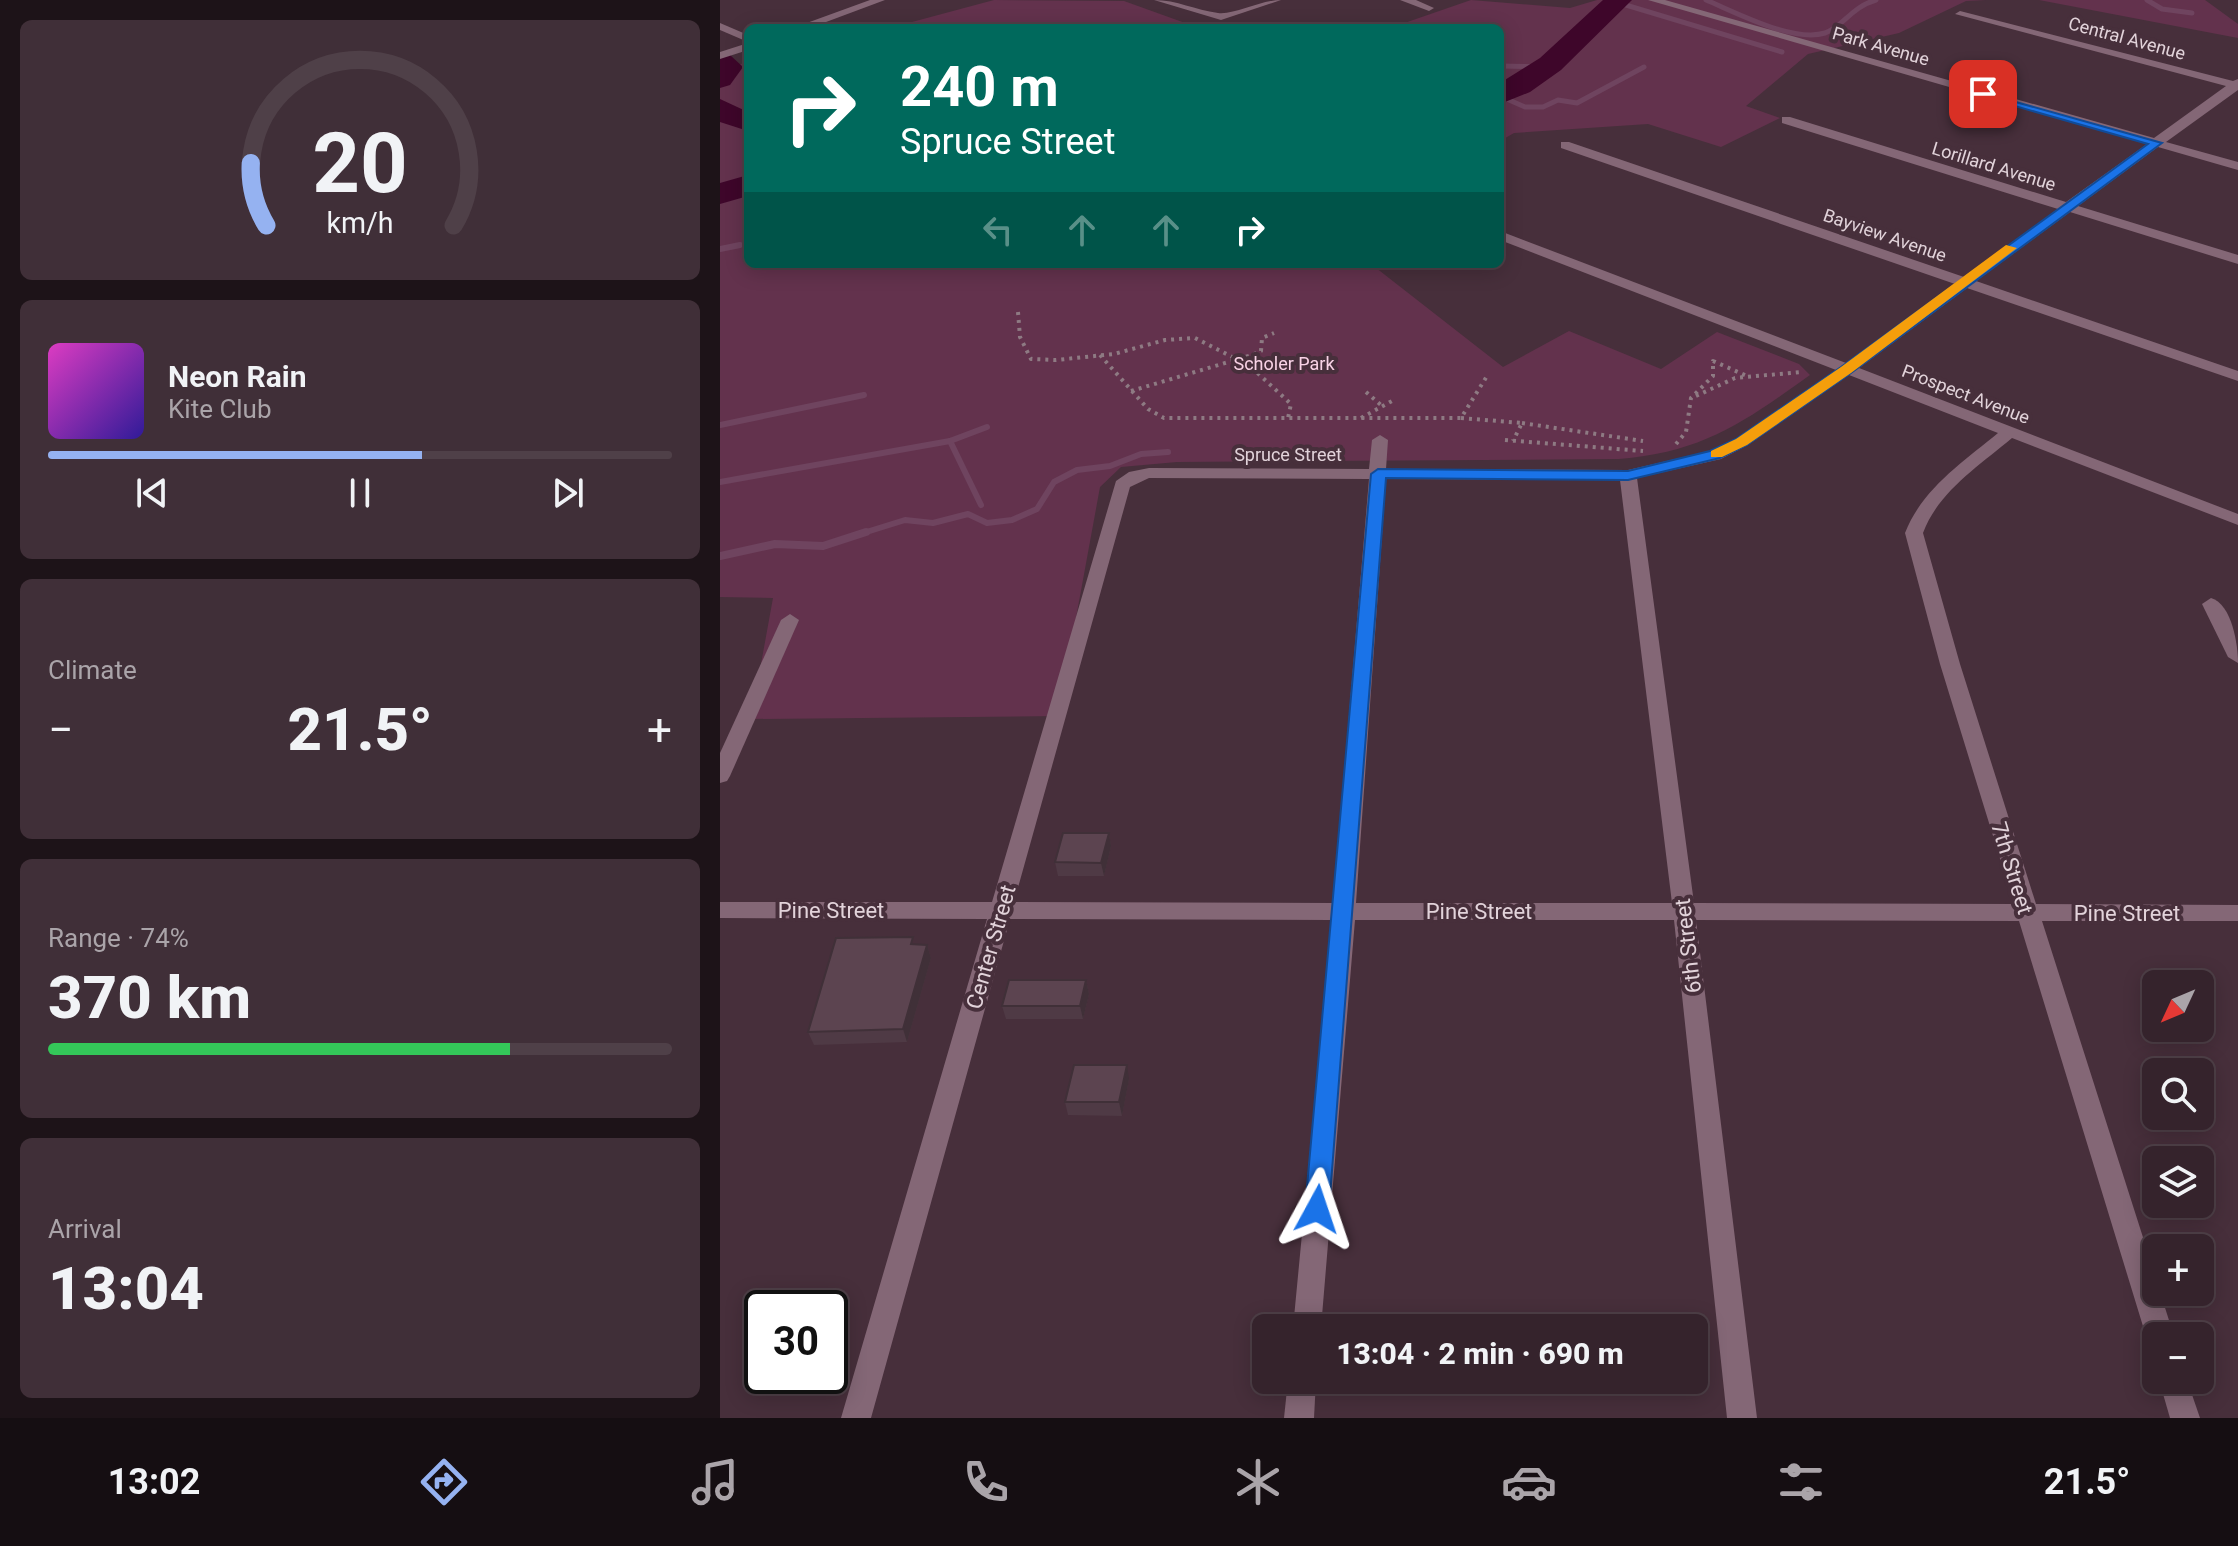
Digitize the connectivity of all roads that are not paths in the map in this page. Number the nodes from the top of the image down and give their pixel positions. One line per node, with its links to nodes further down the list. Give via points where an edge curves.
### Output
1 (880, 0): 8 (street)
2 (1159, 0): 3 (street, via 1221,17)
3 (1276, 0)
4 (1405, 0): 6 (street)
5 (1653, 0): 15 (street, Park Avenue)
6 (1429, 8)
7 (1960, 14): 13 (street, Central Avenue)
8 (811, 24)
9 (720, 26): 10 (street)
10 (744, 42)
11 (744, 45): 12 (street)
12 (720, 56)
13 (2237, 85): 15 (street, Spruce Street)
14 (1786, 120): 18 (street, Lorillard Avenue)
15 (2156, 143): 17 (street, Park Avenue); 18 (street, Spruce Street)
16 (1565, 145): 21 (street, Bayview Avenue)
17 (2238, 166)
18 (2067, 207): 20 (street, Lorillard Avenue); 21 (street, Spruce Street)
19 (1504, 237): 22 (street, Prospect Avenue)
20 (2238, 260)
21 (1965, 282): 22 (street, Spruce Street); 23 (street, Bayview Avenue)
22 (1846, 370): 24 (street, Prospect Avenue); 27 (street, Spruce Street, via 1728,448 1691,463)
23 (2238, 376)
24 (2009, 432): 29 (street, Prospect Avenue); 38 (street, 7th Street, via 1932,502 1914,533 1942,643)
25 (1380, 440): 26 (street)
26 (1378, 474): 27 (street, Spruce Street); 28 (street, Spruce Street, via 1149,473); 36 (street)
27 (1628, 475): 37 (street, 6th Street)
28 (1129, 479): 35 (street, Center Street, via 1122,485)
29 (2238, 520)
30 (2211, 604): 32 (street)
31 (790, 620): 33 (street)
32 (2238, 657)
33 (720, 776)
34 (720, 910): 35 (street, Pine Street)
35 (1002, 911): 36 (street, Pine Street); 44 (street, Center Street)
36 (1344, 911): 37 (street, Pine Street); 40 (street)
37 (1684, 911): 38 (street, Pine Street); 46 (street, 6th Street)
38 (2026, 913): 39 (street, Pine Street); 41 (street, 7th Street)
39 (2238, 913)
40 (1308, 1314)
41 (2156, 1322)
42 (1301, 1394): 45 (street)
43 (2177, 1394): 47 (street)
44 (856, 1418)
45 (1299, 1418)
46 (1742, 1418)
47 (2185, 1418)

